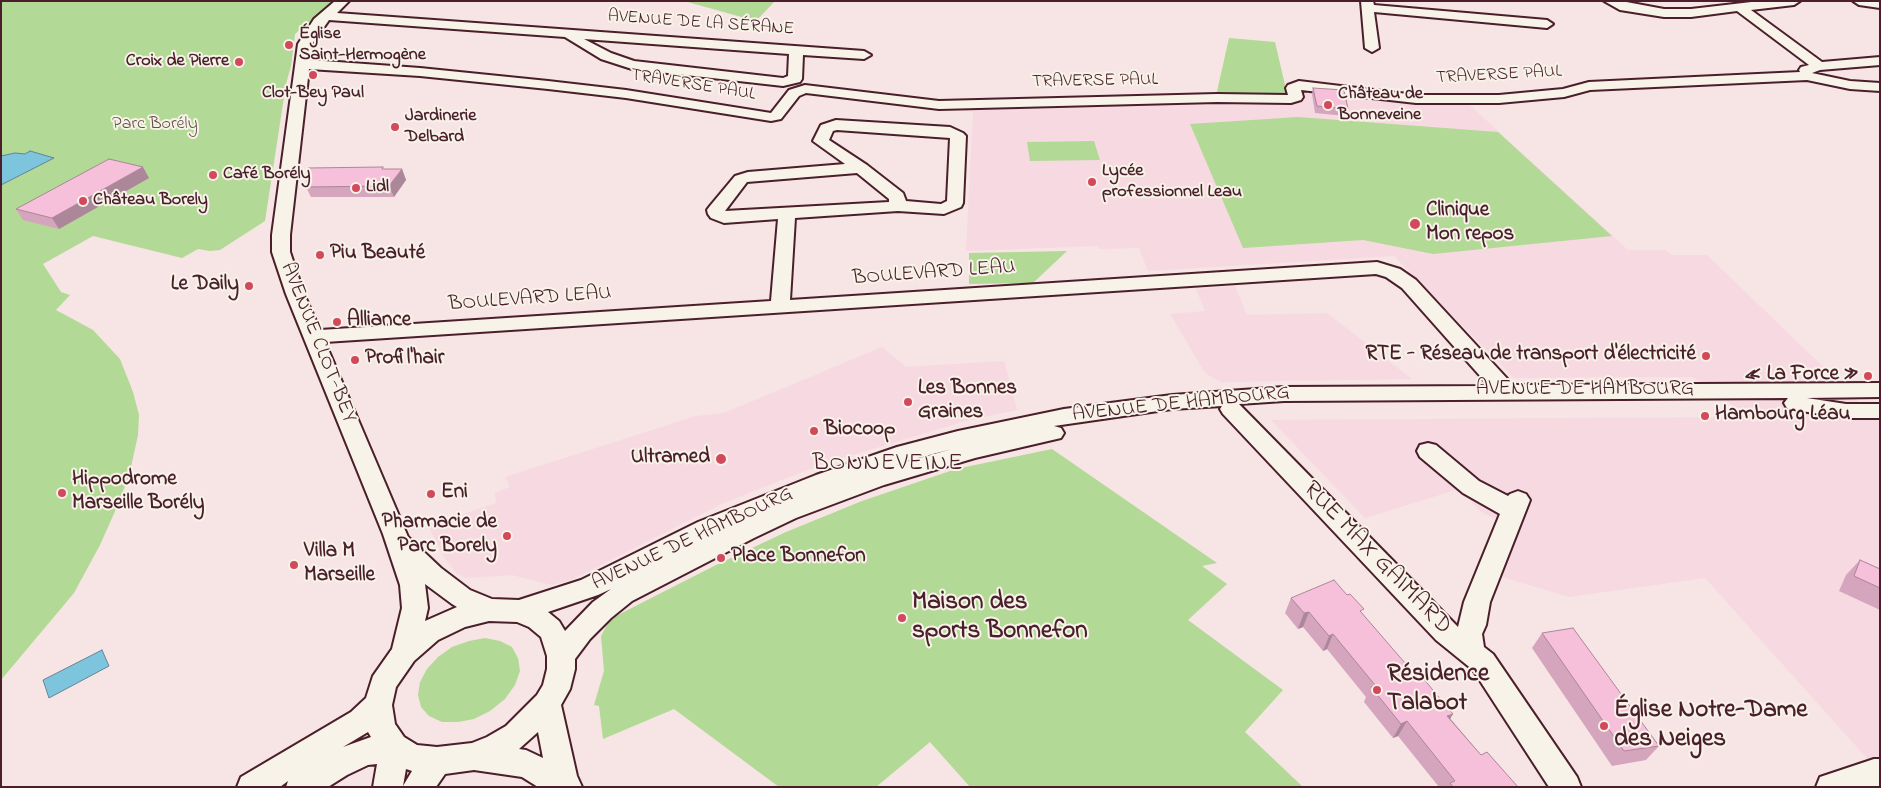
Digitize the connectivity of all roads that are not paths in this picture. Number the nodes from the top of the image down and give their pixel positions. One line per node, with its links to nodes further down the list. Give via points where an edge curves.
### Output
1 (343, 1): 9 (street, AVENUE CLOT-BEY)
2 (1610, 1): 8 (street, via 1631,9 1664,13)
3 (1794, 1): 5 (street)
4 (1858, 1): 7 (street)
5 (1757, 3): 8 (street)
6 (1368, 4): 10 (street); 12 (street)
7 (1880, 4)
8 (1740, 8): 17 (street)
9 (325, 16): 11 (street, AVENUE DE LA SÉRANE); 16 (street, AVENUE CLOT-BEY, via 307,38)
10 (1547, 24)
11 (564, 33): 13 (street, AVENUE DE LA SÉRANE); 13 (street, via 611,58 632,65 783,82 794,79)
12 (1372, 48)
13 (796, 50): 14 (street, AVENUE DE LA SÉRANE)
14 (864, 55)
15 (1880, 62): 17 (street)
16 (303, 64): 18 (street, TRAVERSE PAUL, via 558,86 771,117 776,116 794,93 805,89 939,105 1200,98 1291,99 1296,97 1293,88 1299,85 1416,99 1499,99 1564,93 1589,86); 24 (street, AVENUE CLOT-BEY, via 281,252)
17 (1819, 66): 18 (street, via 1807,69)
18 (1807, 76): 19 (street)
19 (1880, 87)
20 (861, 168): 21 (street, via 897,197); 21 (street, via 821,141 826,128 836,125 950,132 958,136 955,203 944,209); 22 (street, via 748,177 742,179 716,210 724,218)
21 (898, 206): 22 (street)
22 (787, 212): 23 (street)
23 (780, 307): 24 (street, BOULEVARD LEAU); 26 (street, BOULEVARD LEAU, via 1377,268 1393,273 1409,284)
24 (313, 337): 32 (street, AVENUE CLOT-BEY)
25 (1880, 390): 26 (street, AVENUE DE HAMBOURG)
26 (1506, 391): 34 (street, AVENUE DE HAMBOURG, via 1231,396 1118,408 994,430 905,453 824,481 707,529 589,588)
27 (1880, 403): 28 (street, AVENUE DE HAMBOURG)
28 (1795, 404): 29 (street, AVENUE DE HAMBOURG); 30 (street, via 1846,411)
29 (1231, 409): 36 (street, RUE MAX GAIMARD, via 1446,632); 37 (street, AVENUE DE HAMBOURG, via 1120,422 1040,436 974,450 850,489 745,531 623,594 581,631)
30 (1880, 411)
31 (1428, 451): 36 (street, via 1471,488 1515,505 1468,632)
32 (398, 542): 33 (street, AVENUE CLOT-BEY, via 461,597); 35 (street, AVENUE CLOT-BEY, via 413,585 415,608)
33 (489, 610): 34 (street); 35 (street, via 459,617 429,632)
34 (518, 611): 37 (street, via 538,619 550,629)
35 (404, 653): 39 (street, via 383,685)
36 (1472, 653): 49 (street, RUE MAX GAIMARD, via 1482,662)
37 (561, 656): 38 (street, via 557,688)
38 (547, 704): 41 (street, via 516,735); 44 (street)
39 (378, 705): 40 (street, via 381,728); 45 (street, via 361,721)
40 (394, 747): 42 (street, via 413,758); 46 (street, via 365,752 336,765); 47 (street)
41 (472, 757): 42 (street); 44 (street, via 526,764)
42 (438, 761): 48 (street)
43 (1880, 773): 50 (street)
44 (565, 785)
45 (252, 787)
46 (301, 787)
47 (388, 787)
48 (418, 787)
49 (1566, 787)
50 (1831, 787)

